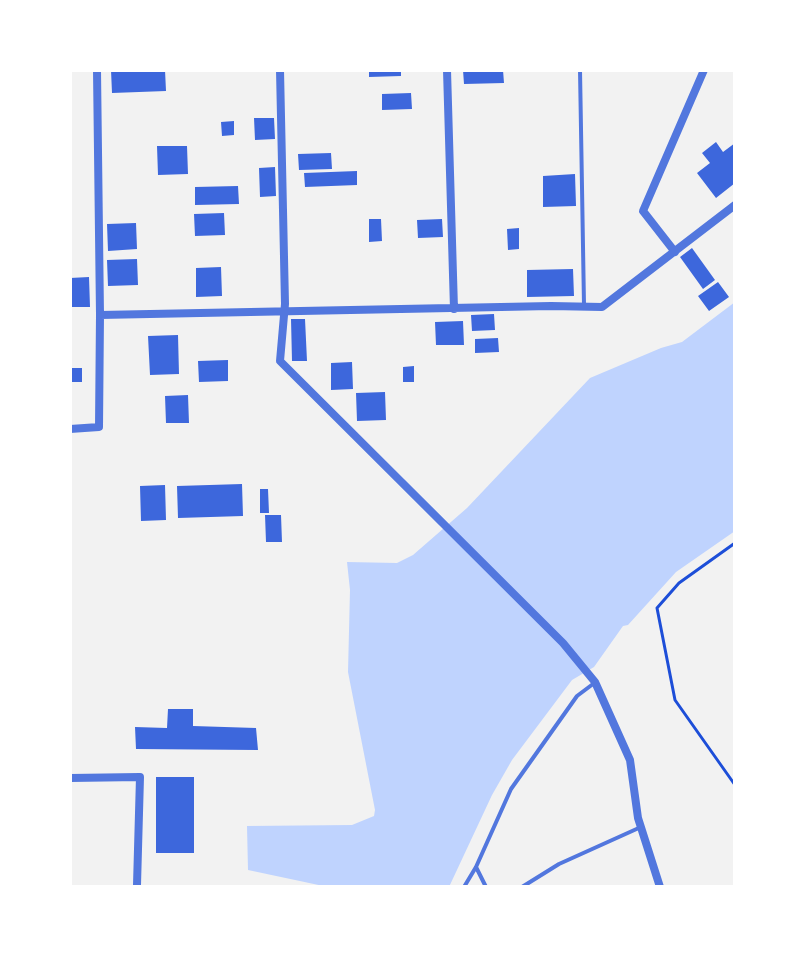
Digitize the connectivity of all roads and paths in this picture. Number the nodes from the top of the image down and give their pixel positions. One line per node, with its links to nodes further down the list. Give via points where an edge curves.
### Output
1 (97, 70): 11 (street)
2 (280, 70): 10 (street)
3 (447, 70): 9 (street)
4 (580, 70): 8 (lane)
5 (704, 70): 7 (street, via 643,211)
6 (735, 205): 7 (street)
7 (675, 252): 8 (street, via 602,307)
8 (584, 307): 9 (street)
9 (454, 309): 10 (street)
10 (283, 312): 11 (street); 14 (street, via 280,361)
11 (100, 315): 12 (street, via 99,427)
12 (70, 429)
13 (735, 543): 16 (path, via 679,583 657,608 675,700)
14 (593, 679): 17 (street, via 630,760); 18 (lane, via 511,789)
15 (70, 778): 19 (street, via 140,777)
16 (735, 785)
17 (641, 827): 22 (lane); 23 (street)
18 (476, 867): 20 (lane); 21 (lane)
19 (138, 886)
20 (464, 887)
21 (486, 887)
22 (522, 887)
23 (660, 887)

